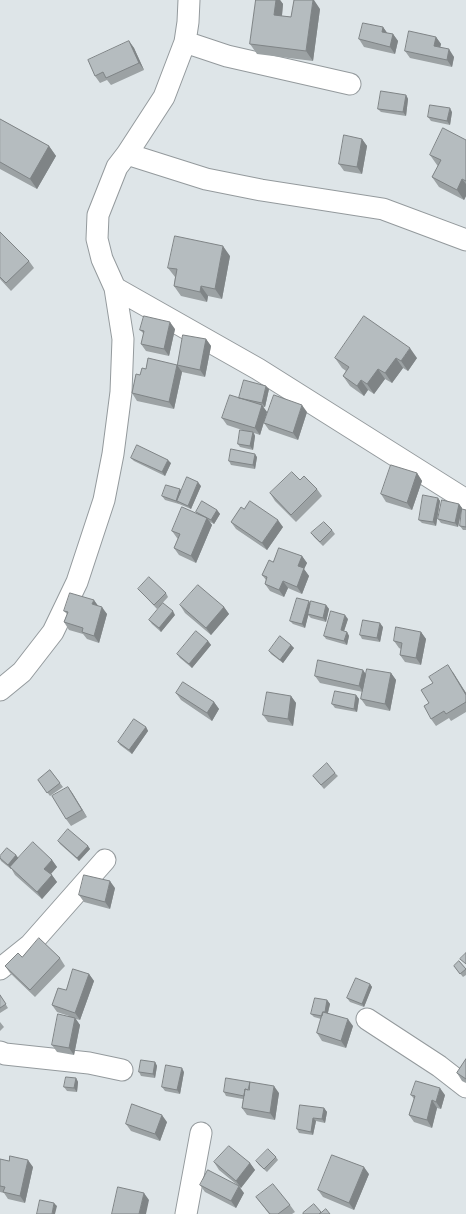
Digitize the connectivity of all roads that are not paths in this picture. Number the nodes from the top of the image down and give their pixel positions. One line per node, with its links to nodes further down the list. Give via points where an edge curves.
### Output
1 (189, 0): 2 (street)
2 (185, 42): 3 (street, via 227,56); 4 (street, via 164,97)
3 (350, 84)
4 (127, 154): 5 (street, via 206,179 383,209); 6 (street, via 117,167 98,215 97,239 102,259)
5 (466, 240)
6 (115, 288): 7 (street, via 258,369); 8 (street, via 123,339 121,392 104,500 77,582 53,632 22,672)
7 (466, 500)
8 (0, 690)
9 (105, 860): 10 (street, via 30,945)
10 (0, 969)
11 (367, 1019): 14 (street, via 439,1066)
12 (0, 1052): 13 (street, via 89,1063)
13 (122, 1070)
14 (466, 1087)
15 (201, 1133): 16 (street)
16 (186, 1214)

